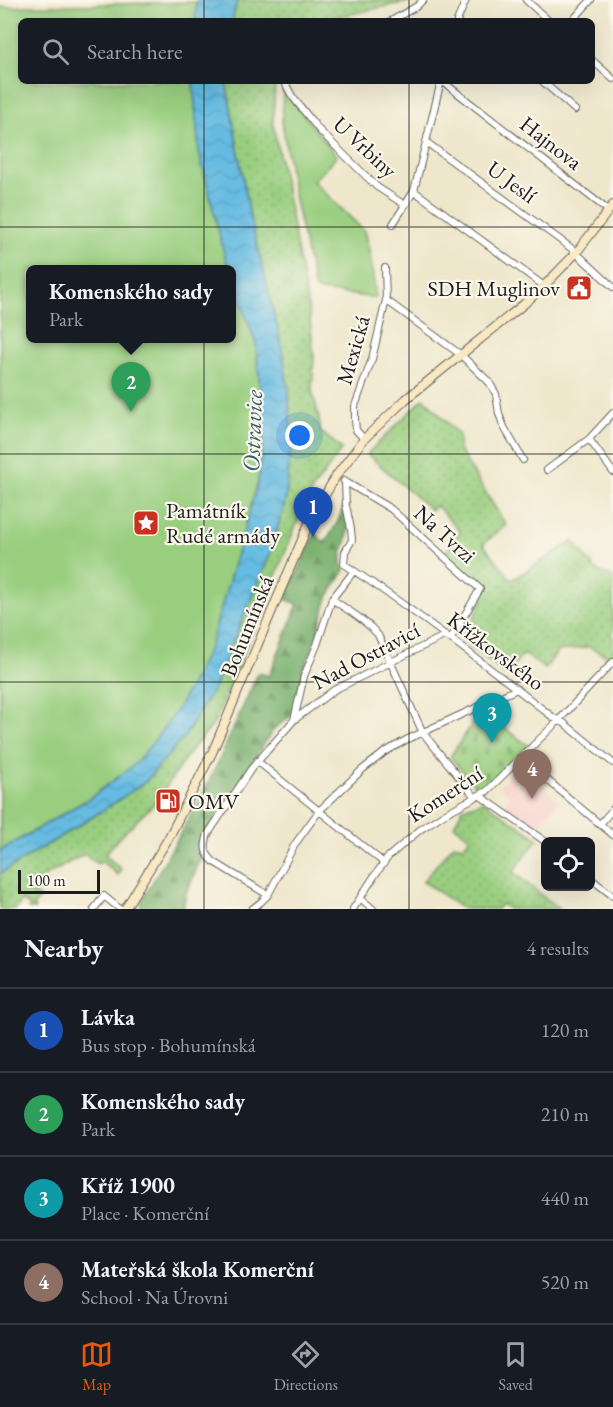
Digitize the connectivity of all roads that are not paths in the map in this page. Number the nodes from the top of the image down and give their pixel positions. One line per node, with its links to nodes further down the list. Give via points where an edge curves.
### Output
1 (423, 0): 5 (street)
2 (466, 0): 6 (street)
3 (526, 0): 7 (street)
4 (591, 0): 8 (street)
5 (397, 18)
6 (458, 18)
7 (545, 18)
8 (575, 18)
9 (595, 62): 10 (street)
10 (612, 75)
11 (286, 84): 18 (street, U Vrbiny, via 319,130 347,159)
12 (440, 84): 16 (street)
13 (445, 84): 19 (street, Hajnova)
14 (545, 84): 15 (street)
15 (575, 110)
16 (426, 142): 17 (street); 21 (street, U Jeslí)
17 (414, 191): 18 (street); 23 (street)
18 (405, 206): 20 (street)
19 (611, 208): 21 (main road, Bohumínská)
20 (393, 225)
21 (576, 253): 23 (main road, Bohumínská); 24 (street, U Jeslí)
22 (385, 268): 25 (street, Mexická)
23 (544, 286): 26 (main road, Bohumínská)
24 (613, 287)
25 (386, 300): 26 (street); 28 (street, Mexická, via 356,406 356,430)
26 (461, 355): 28 (main road, Bohumínská); 30 (street, via 493,388 502,424)
27 (613, 413): 29 (street)
28 (364, 439): 33 (main road, Bohumínská)
29 (589, 439): 31 (street); 32 (street)
30 (523, 460)
31 (547, 470)
32 (613, 472)
33 (336, 476): 34 (street, Na Tvrzi); 60 (main road, Bohumínská, via 309,523 208,761)
34 (345, 482): 35 (street, via 352,540 344,564); 37 (street, Na Tvrzi, via 391,509 480,589)
35 (354, 571): 36 (street); 37 (street, Křížkovského)
36 (332, 598): 38 (street, via 372,628); 41 (street, via 304,676)
37 (448, 637): 38 (street, Nad Ostravicí); 40 (street, Křížkovského)
38 (390, 662): 41 (street, Nad Ostravicí, via 333,690); 43 (street)
39 (613, 662): 42 (street, Komerční)
40 (516, 689): 42 (street, Křížkovského); 43 (street)
41 (294, 720): 45 (street, Nad Ostravicí)
42 (559, 720): 44 (street, Komerční); 46 (street, Křížkovského)
43 (423, 733): 47 (street); 49 (street, via 378,758)
44 (521, 758): 47 (street, Komerční); 50 (street)
45 (257, 761): 49 (street); 55 (street, Nad Ostravicí, via 208,834 204,850 214,862)
46 (613, 763)
47 (477, 796): 52 (street); 53 (street, Komerční, via 421,829)
48 (613, 809): 50 (street)
49 (319, 811): 53 (street); 55 (street, via 295,844)
50 (600, 824): 51 (street)
51 (613, 835)
52 (541, 839)
53 (384, 863): 57 (street, Komerční)
54 (595, 881): 56 (street)
55 (268, 895): 61 (street)
56 (613, 896)
57 (360, 898): 62 (street, Komerční); 63 (street)
58 (94, 909): 59 (street, via 104,896)
59 (120, 909)
60 (125, 909)
61 (252, 909)
62 (353, 909)
63 (373, 909)

